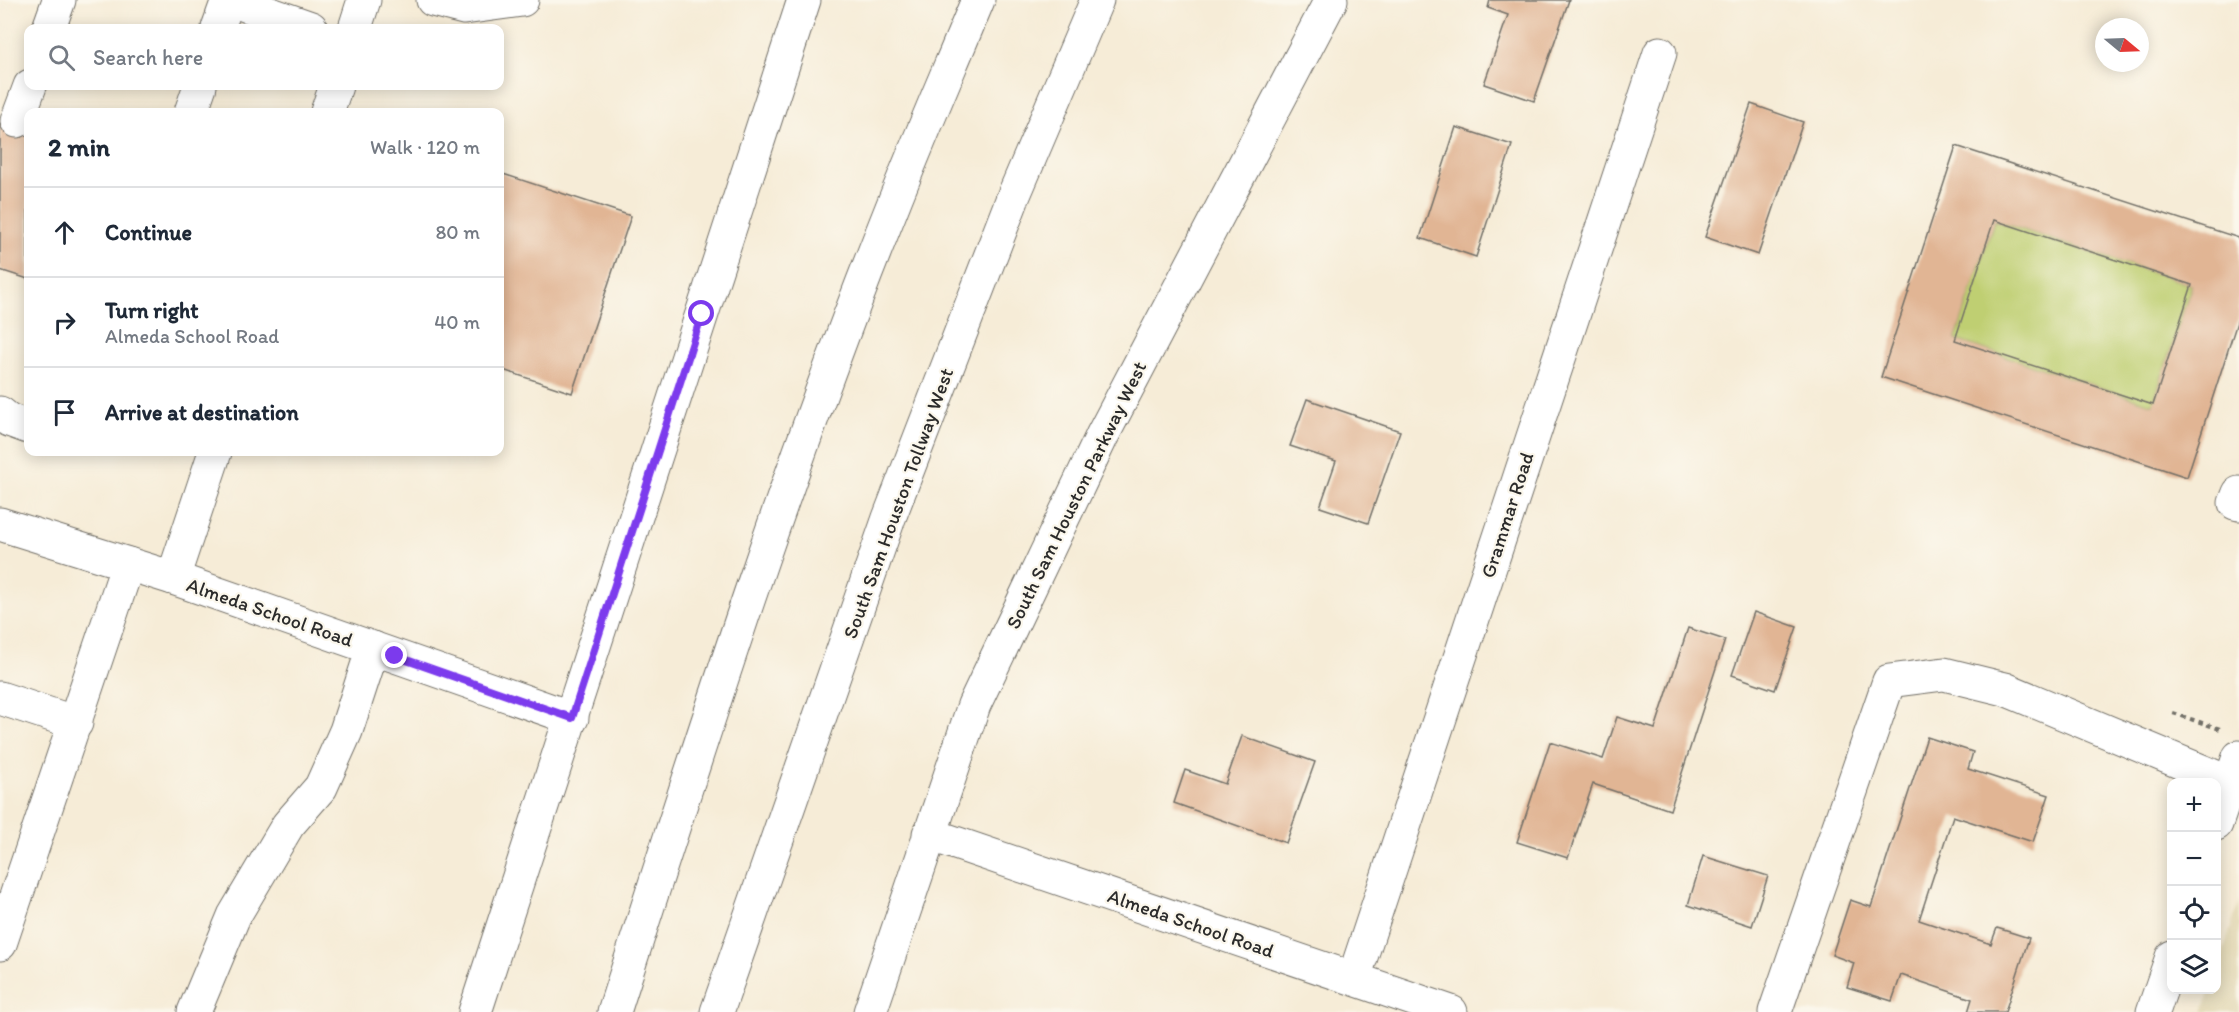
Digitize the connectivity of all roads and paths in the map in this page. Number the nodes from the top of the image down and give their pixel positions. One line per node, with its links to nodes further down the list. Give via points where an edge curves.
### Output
1 (59, 0): 10 (main road)
2 (229, 0): 11 (main road); 12 (main road)
3 (364, 0): 13 (main road)
4 (433, 0): 5 (main road, via 464,8)
5 (522, 0)
6 (804, 0): 32 (main road)
7 (978, 0): 44 (main road, via 891,211 797,460 718,688)
8 (1097, 0): 33 (main road, South Sam Houston Tollway West, via 1014,195 897,496)
9 (1331, 0): 37 (main road, South Sam Houston Parkway West, via 1092,458 974,705)
10 (50, 24)
11 (220, 24)
12 (299, 24)
13 (356, 24)
14 (1660, 53): 40 (main road, Grammar Road)
15 (29, 90): 20 (main road)
16 (199, 90): 18 (main road)
17 (335, 90): 19 (main road)
18 (192, 108)
19 (328, 108)
20 (17, 122)
21 (0, 413): 22 (main road)
22 (24, 426)
23 (214, 456): 28 (main road)
24 (2239, 493): 25 (main road, via 2235,503)
25 (2239, 504)
26 (0, 524): 27 (main road, Almeda School Road)
27 (128, 564): 28 (main road, Almeda School Road); 34 (main road)
28 (173, 578): 29 (main road, Almeda School Road)
29 (373, 648): 32 (main road, Almeda School Road); 42 (main road, via 346,731 321,787 288,825 234,916)
30 (0, 698): 34 (main road)
31 (2173, 713): 35 (path)
32 (572, 718): 43 (main road)
33 (820, 720): 45 (main road, South Sam Houston Tollway West); 46 (main road)
34 (76, 723): 38 (main road)
35 (2231, 757): 36 (main road); 49 (main road, via 1944,674 1889,681)
36 (2221, 805)
37 (929, 834): 40 (main road, Almeda School Road); 47 (main road, South Sam Houston Parkway West)
38 (0, 944)
39 (2167, 971): 50 (main road)
40 (1354, 978): 41 (main road, Almeda School Road)
41 (1405, 1005): 48 (main road, Almeda School Road)
42 (194, 1012)
43 (475, 1012)
44 (614, 1012)
45 (717, 1012)
46 (731, 1012)
47 (870, 1012)
48 (1451, 1012)
49 (1775, 1012)
50 (2153, 1012)

